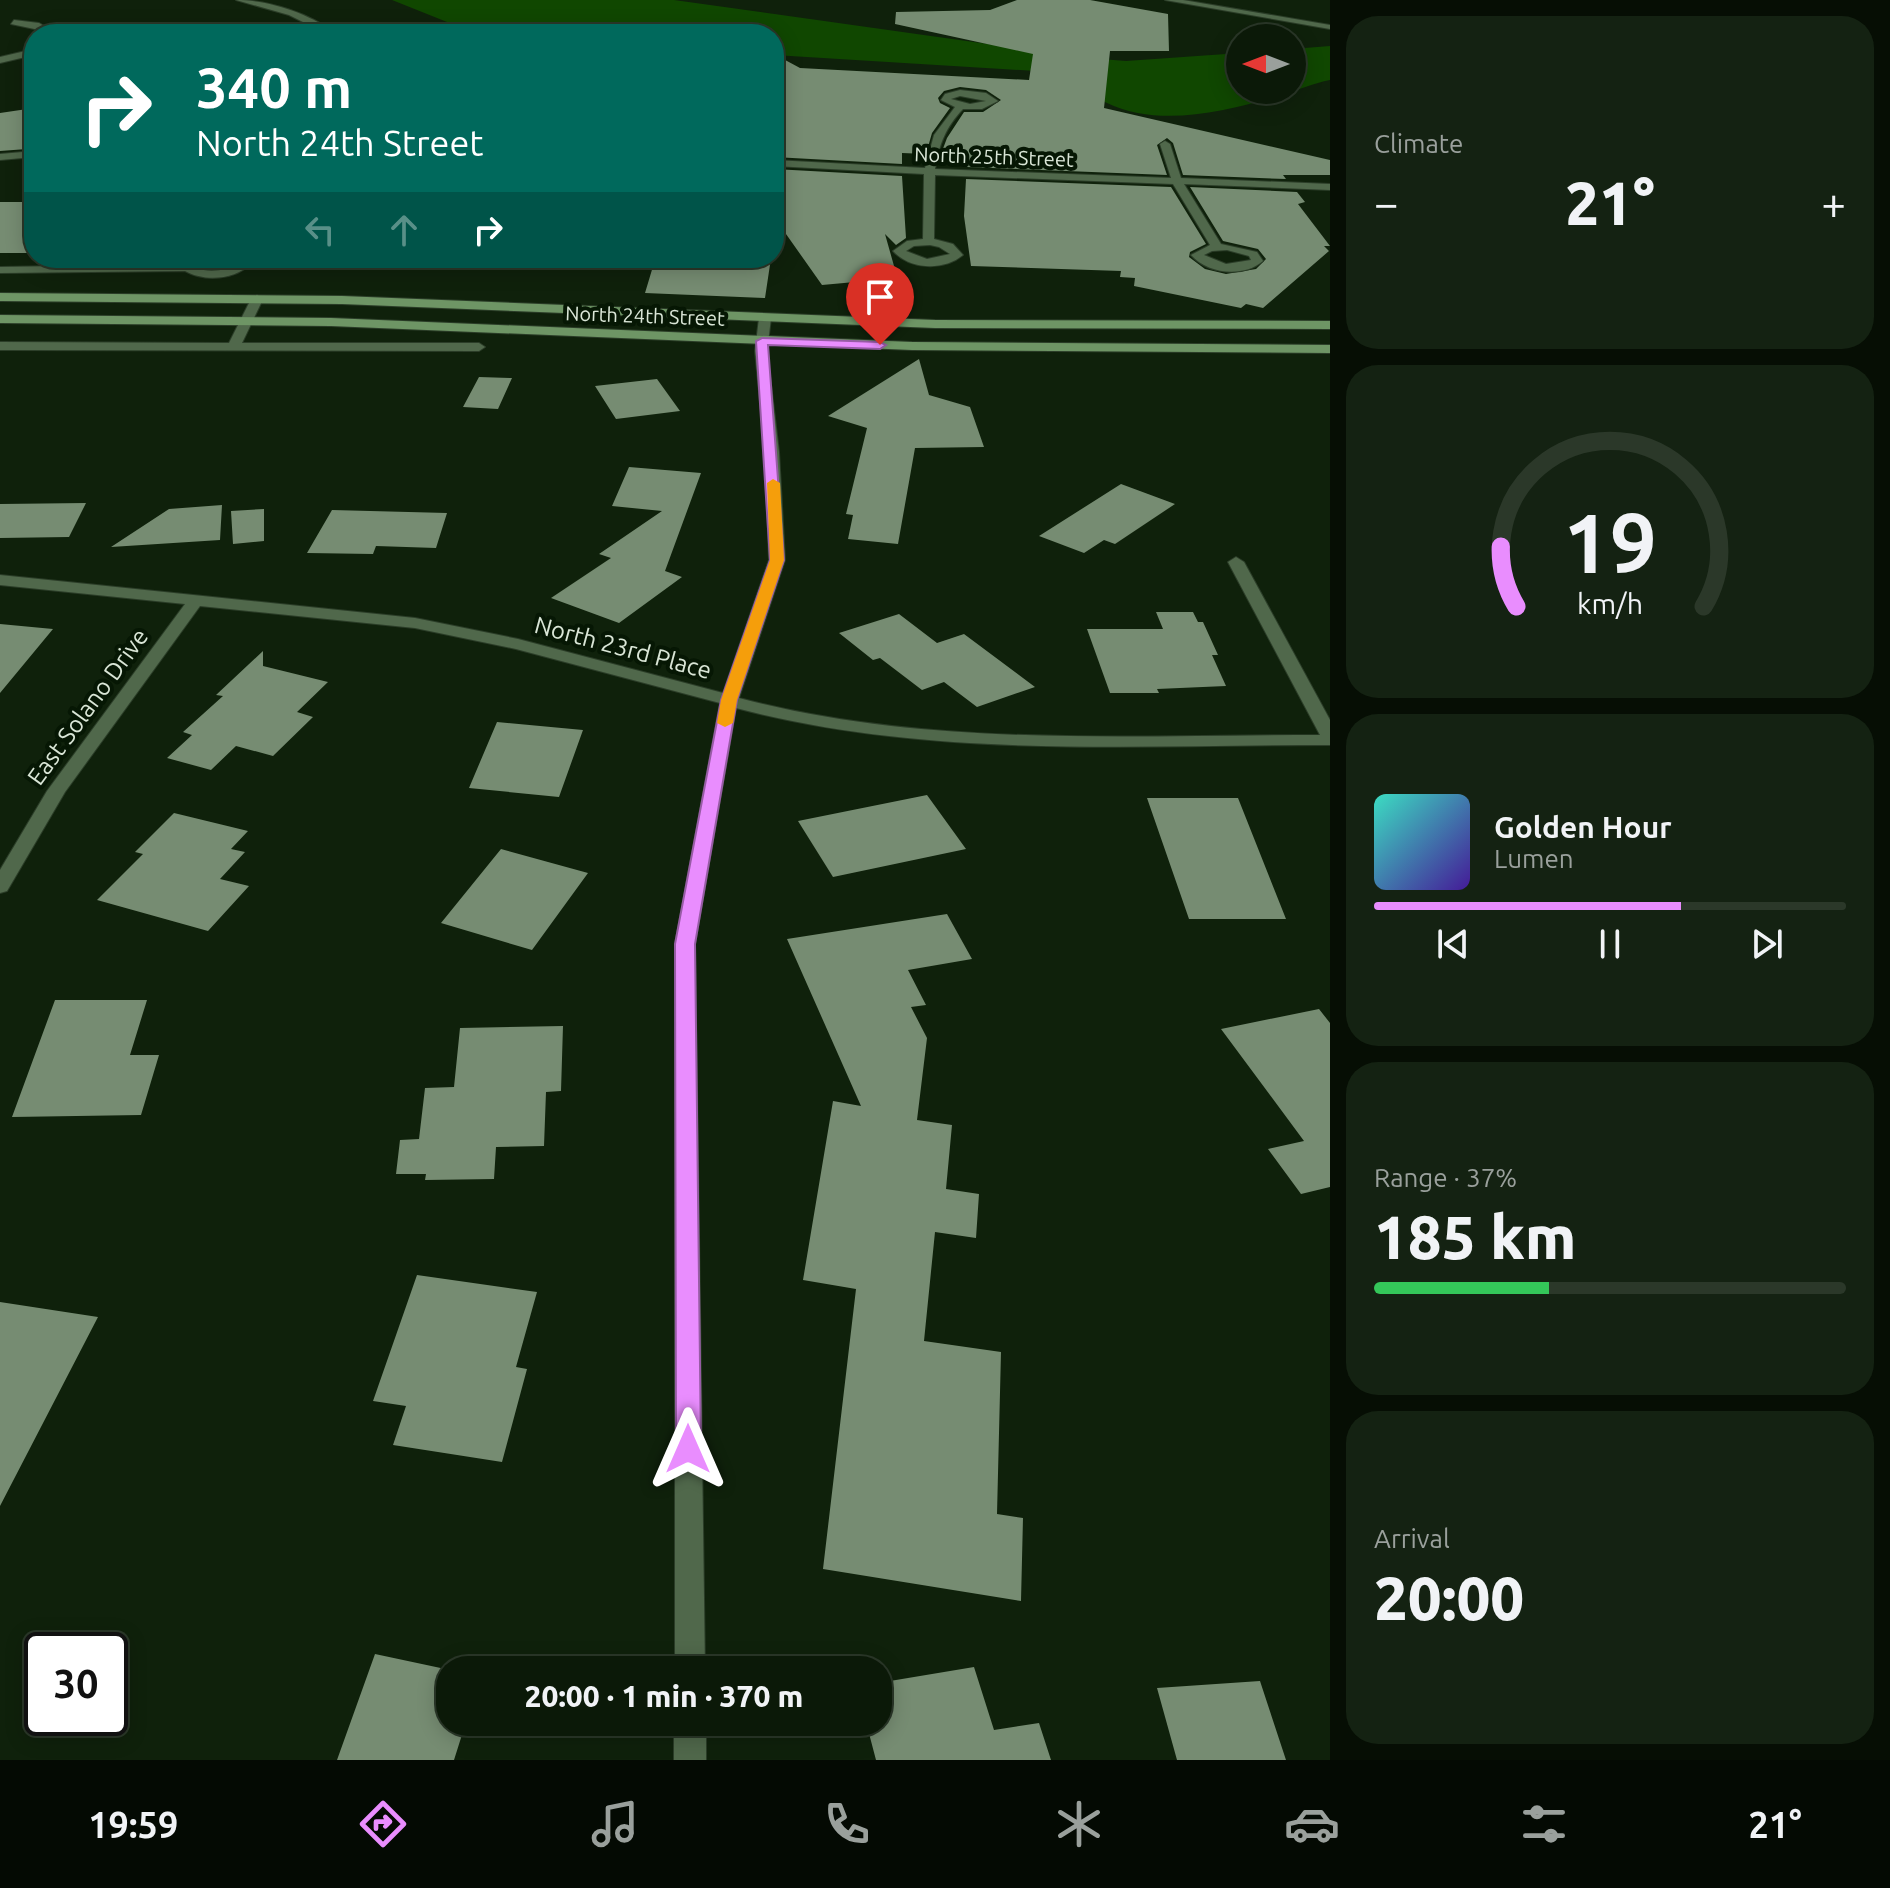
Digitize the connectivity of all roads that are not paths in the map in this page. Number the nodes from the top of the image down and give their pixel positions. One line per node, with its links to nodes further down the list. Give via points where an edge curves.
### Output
1 (240, 0): 5 (street)
2 (1169, 0): 6 (street)
3 (14, 22): 4 (street)
4 (29, 24)
5 (313, 24)
6 (1330, 27)
7 (24, 54): 8 (street)
8 (0, 60)
9 (961, 106): 16 (street, via 938,131)
10 (1165, 144): 17 (street)
11 (24, 155): 12 (street)
12 (0, 157)
13 (784, 164): 14 (street, North 25th Street)
14 (809, 167): 15 (street, North 25th Street); 16 (street, North 25th Street)
15 (784, 168)
16 (929, 172): 17 (street, North 25th Street); 19 (street)
17 (1177, 182): 18 (street, North 25th Street); 20 (street)
18 (1330, 187)
19 (928, 242)
20 (1217, 247)
21 (52, 268): 26 (street)
22 (164, 268): 26 (street)
23 (197, 268): 24 (street, via 203,274)
24 (237, 268)
25 (0, 270): 26 (street)
26 (49, 270)
27 (0, 297): 28 (main road, North 24th Street)
28 (257, 299): 29 (main road, North 24th Street); 31 (street)
29 (765, 318): 32 (main road, North 24th Street); 33 (street)
30 (0, 319): 31 (main road, North 24th Street)
31 (247, 320): 33 (main road, North 24th Street); 35 (street)
32 (1330, 325)
33 (762, 341): 37 (main road, North 24th Street); 41 (street, via 777,560)
34 (0, 346): 35 (street)
35 (234, 346): 36 (street)
36 (479, 347)
37 (1330, 349)
38 (1236, 562): 42 (street)
39 (0, 580): 40 (street, North 23rd Place)
40 (196, 600): 41 (street, North 23rd Place, via 465,632); 43 (street, East Solano Drive, via 72,767)
41 (729, 700): 42 (street, North 23rd Place, via 853,726 960,737); 44 (street, via 685,944)
42 (1330, 738)
43 (0, 887)
44 (690, 1656)
45 (690, 1736): 46 (street)
46 (690, 1760)

